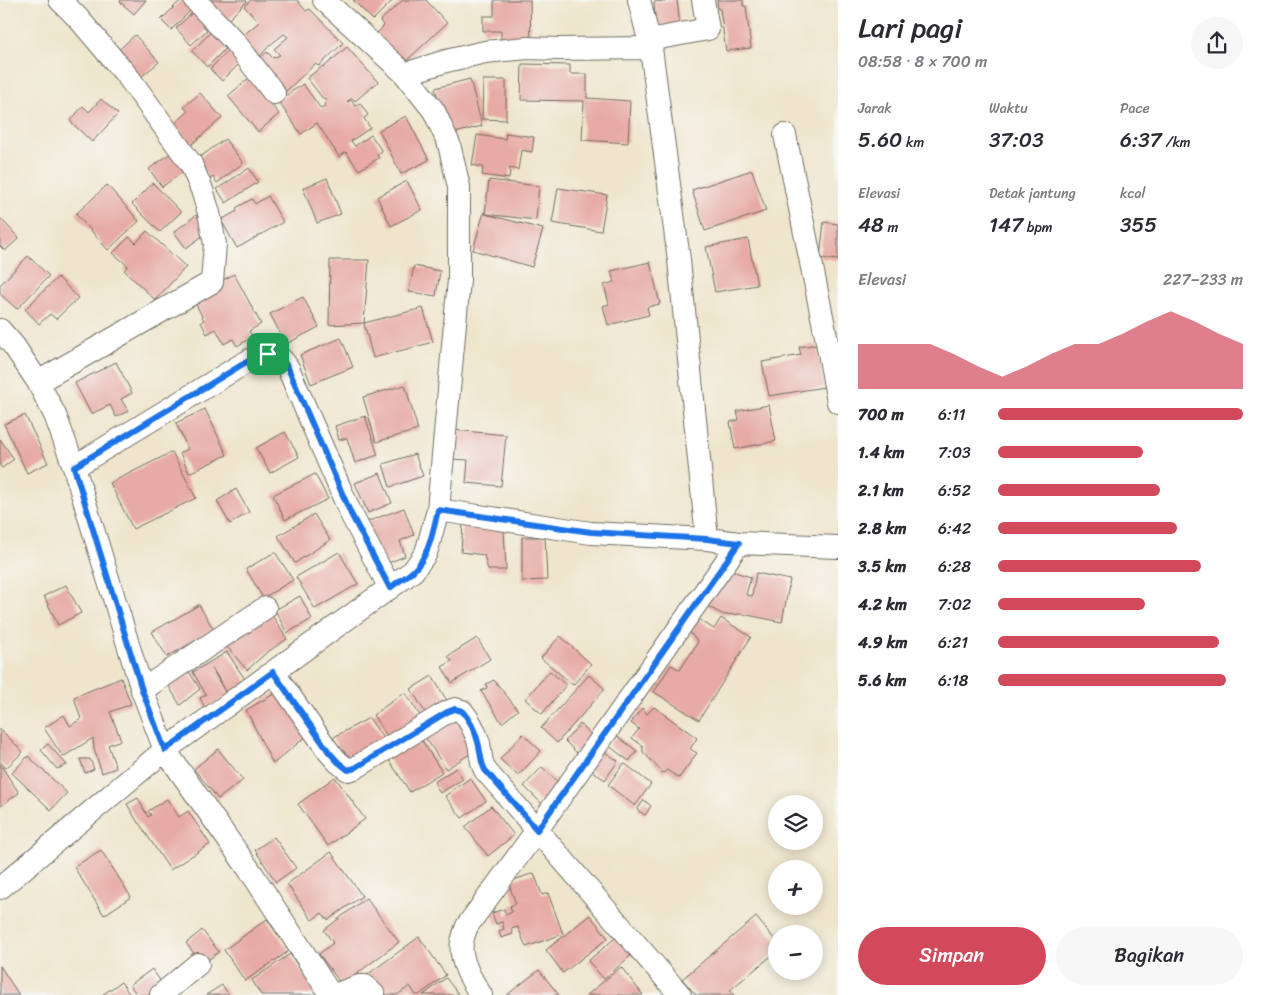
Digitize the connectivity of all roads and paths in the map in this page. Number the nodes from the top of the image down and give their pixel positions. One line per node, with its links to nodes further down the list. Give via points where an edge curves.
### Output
1 (60, 0): 11 (street, via 129,78 191,164 209,213 215,244 212,282)
2 (195, 0): 8 (street, via 234,41)
3 (324, 0): 7 (street)
4 (639, 0): 6 (street)
5 (703, 0): 6 (street, via 708,29)
6 (650, 44): 7 (street, via 485,52); 15 (street, via 679,260)
7 (404, 74): 14 (street, via 434,111 449,144 459,187 459,280)
8 (274, 93)
9 (785, 135): 12 (street)
10 (0, 330): 11 (street)
11 (38, 382): 13 (street, via 55,415)
12 (838, 402)
13 (74, 467): 18 (street, via 259,355 280,356 351,514); 21 (street)
14 (438, 510): 15 (street, via 591,532); 18 (street, via 423,558 413,571)
15 (707, 539): 16 (street)
16 (739, 543): 17 (street); 23 (street)
17 (838, 547)
18 (390, 588): 20 (street)
19 (265, 608): 21 (street)
20 (273, 672): 22 (street); 23 (street, via 329,752 348,770 447,712 462,711 471,721 485,770)
21 (142, 690): 22 (street)
22 (165, 750): 24 (street); 27 (street)
23 (537, 830): 29 (street, via 467,926 462,943 464,962); 30 (street)
24 (0, 888)
25 (198, 964): 26 (street)
26 (161, 995)
27 (333, 995): 28 (street, via 359,986 365,986)
28 (374, 995)
29 (481, 995)
30 (680, 995)

